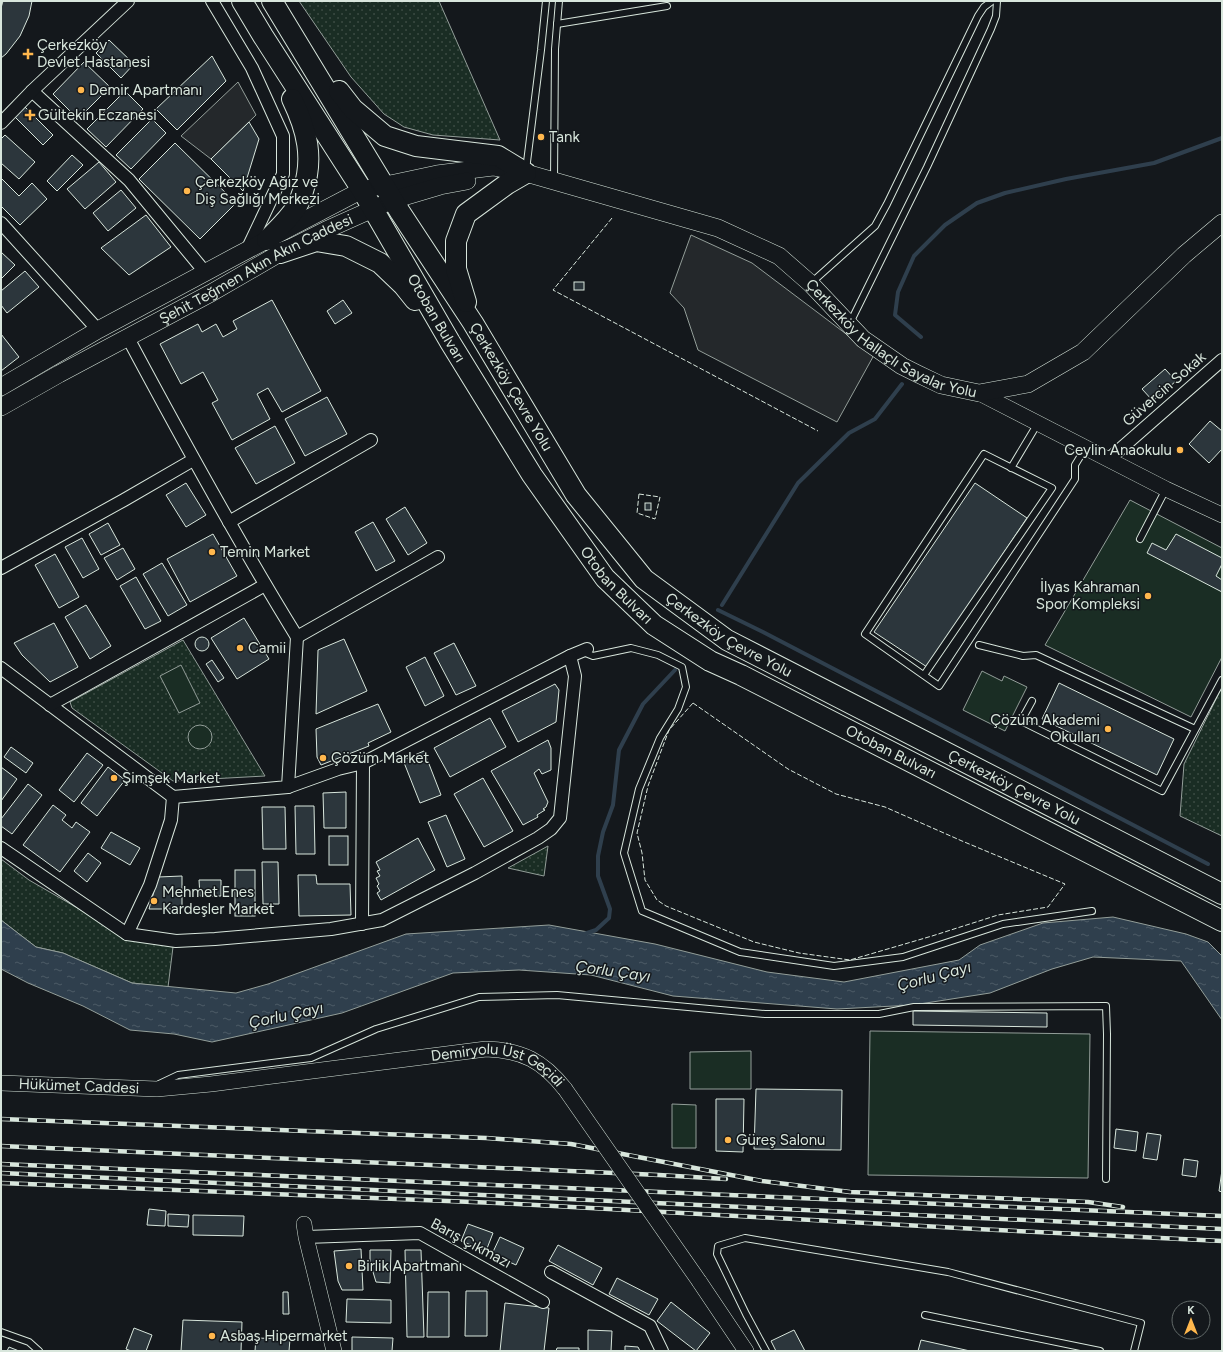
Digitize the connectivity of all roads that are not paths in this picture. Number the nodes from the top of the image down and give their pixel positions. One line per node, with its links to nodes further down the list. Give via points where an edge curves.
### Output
1 (128, 1): 12 (street)
2 (212, 1): 22 (street, via 252,68 283,136 283,174)
3 (242, 1): 11 (highway, Otoban Bulvarı)
4 (272, 1): 14 (highway, via 353,109 385,136 416,146 498,156); 17 (highway)
5 (546, 1): 14 (lane)
6 (559, 1): 10 (lane)
7 (992, 1): 24 (lane, via 978,16 875,226)
8 (997, 1): 26 (lane, via 996,16 991,29)
9 (667, 6): 10 (lane)
10 (557, 24): 15 (lane)
11 (263, 36): 16 (highway, Otoban Bulvarı); 21 (highway, via 304,128 309,148 305,184 298,204 283,225)
12 (32, 91): 13 (street); 23 (street, via 129,180)
13 (1, 123)
14 (526, 173): 15 (main road, Çerkezköy Hallaçlı Sayalar Yolu); 17 (main road, Şehit Teğmen Akın Akın Caddesi); 25 (highway, via 466,214 456,241 456,269)
15 (554, 181): 24 (main road, Çerkezköy Hallaçlı Sayalar Yolu, via 718,228 779,256)
16 (362, 190): 17 (main road, Şehit Teğmen Akın Akın Caddesi); 18 (highway, Otoban Bulvarı); 21 (main road, Şehit Teğmen Akın Akın Caddesi)
17 (388, 192): 18 (main road, Şehit Teğmen Akın Akın Caddesi); 25 (highway, Çerkezköy Çevre Yolu)
18 (372, 209): 21 (main road, Şehit Teğmen Akın Akın Caddesi, via 326,230); 29 (highway, Otoban Bulvarı)
19 (1, 223): 27 (street)
20 (1222, 223): 32 (main road, Çerkezköy Hallaçlı Sayalar Yolu, via 1184,254 1083,352 1028,384)
21 (273, 247): 22 (main road, Şehit Teğmen Akın Akın Caddesi); 28 (main road, Şehit Teğmen Akın Akın Caddesi, via 211,293); 29 (highway, via 316,241 346,246 380,263)
22 (247, 250): 23 (main road, Şehit Teğmen Akın Akın Caddesi)
23 (204, 273): 27 (main road, Şehit Teğmen Akın Akın Caddesi)
24 (811, 284): 26 (main road, Çerkezköy Hallaçlı Sayalar Yolu)
25 (473, 323): 61 (highway, Çerkezköy Çevre Yolu, via 576,495 644,579 727,640)
26 (849, 325): 32 (main road, Çerkezköy Hallaçlı Sayalar Yolu, via 863,339 902,366 941,385)
27 (98, 330): 31 (main road, Şehit Teğmen Akın Akın Caddesi)
28 (128, 338): 33 (main road, Şehit Teğmen Akın Akın Caddesi); 38 (street)
29 (450, 342): 63 (highway, Otoban Bulvarı, via 532,475 604,578 654,625 710,661)
30 (1222, 360): 37 (street, Güvercin Sokak)
31 (1, 387)
32 (979, 393): 34 (street)
33 (1, 407)
34 (1038, 423): 36 (street); 39 (lane)
35 (371, 440): 42 (street)
36 (1086, 447): 37 (street); 52 (lane, via 1076,466 1075,479 938,686)
37 (1108, 459): 40 (street)
38 (193, 460): 42 (street); 45 (street)
39 (1011, 468): 52 (lane, via 1052,488); 52 (lane, via 984,454 865,634)
40 (1166, 489): 41 (street); 43 (lane)
41 (1222, 516)
42 (229, 522): 46 (street)
43 (1140, 539)
44 (438, 557): 47 (street)
45 (1, 568)
46 (265, 586): 47 (street); 55 (street)
47 (297, 637): 58 (street)
48 (979, 645): 56 (lane, via 1023,656 1036,655)
49 (584, 650): 50 (street); 62 (lane, via 593,656 631,648 658,655 682,667 686,688 678,709 660,738 639,789 624,853 642,911 740,952 834,966 903,957 1003,924)
50 (570, 656): 57 (street); 64 (street, via 575,676 560,818 551,829 538,838 474,873 382,920)
51 (1, 668): 55 (street)
52 (924, 675)
53 (1222, 680): 56 (lane)
54 (1032, 701): 56 (lane, via 1021,721 1162,791)
55 (50, 704): 59 (street)
56 (1195, 730)
57 (362, 763): 58 (street); 64 (street)
58 (288, 787): 59 (street)
59 (173, 797): 65 (street, via 171,820 152,878)
60 (1, 848): 65 (street)
61 (1222, 894)
62 (1092, 911)
63 (1222, 921)
64 (362, 924): 65 (street, via 324,930 176,941)
65 (127, 934)
66 (1, 1083): 67 (street, Hükümet Caddesi)
67 (153, 1089): 68 (lane, via 178,1075 311,1058 376,1029 479,997 557,995 765,1014 879,1014 914,1007 1106,1006); 77 (street, Demiryolu Üst Geçidi, bridge, via 219,1084 486,1049 499,1049 527,1057 554,1075 565,1089)
68 (1106, 1179)
69 (305, 1230): 71 (street, Barış Çıkmazı, via 420,1233); 75 (street)
70 (551, 1272): 76 (street, via 650,1326)
71 (543, 1302)
72 (926, 1315): 79 (lane)
73 (1, 1332): 74 (lane, via 29,1342)
74 (39, 1351)
75 (334, 1351)
76 (662, 1351)
77 (746, 1351)
78 (766, 1351): 80 (lane, via 717,1254 718,1246 744,1238 948,1272 1141,1323)
79 (1100, 1351)
80 (1134, 1351)

